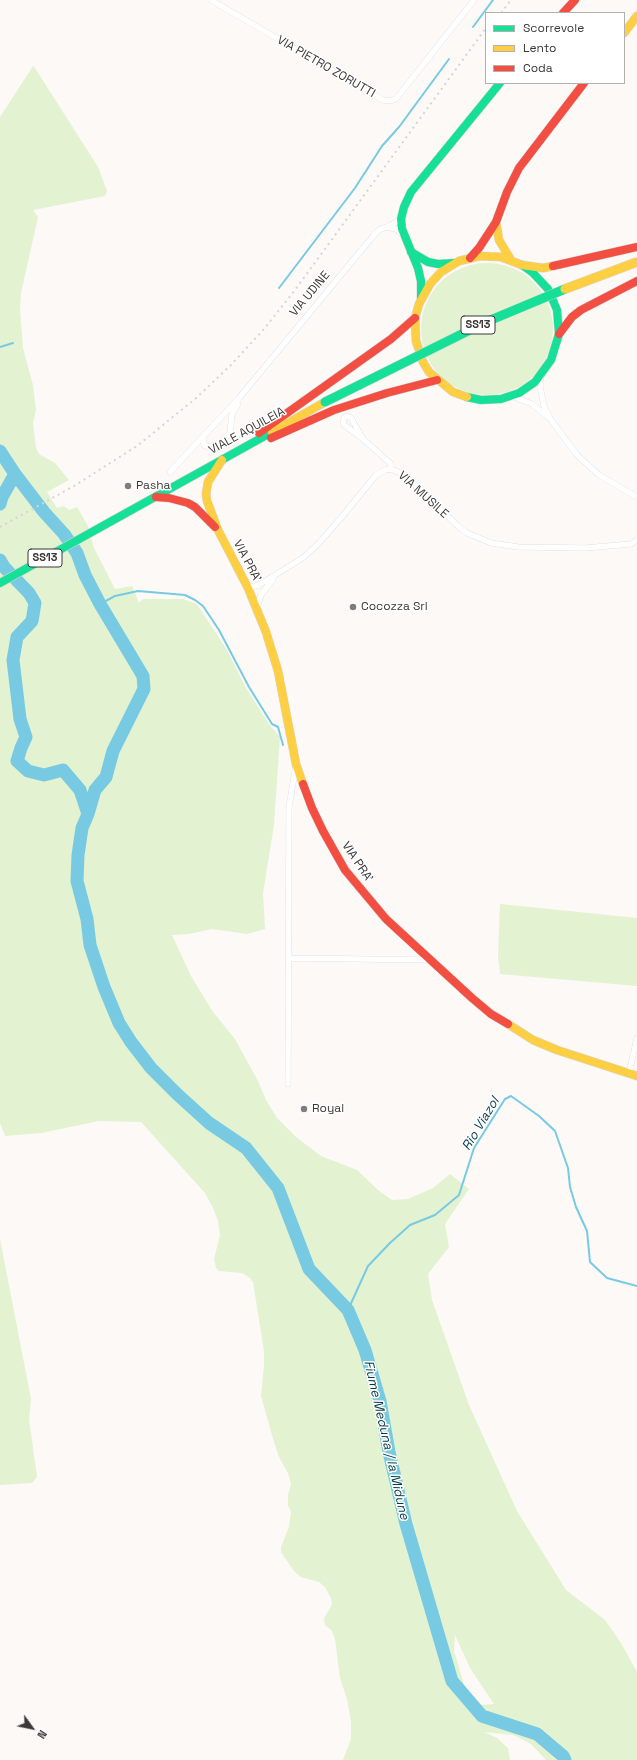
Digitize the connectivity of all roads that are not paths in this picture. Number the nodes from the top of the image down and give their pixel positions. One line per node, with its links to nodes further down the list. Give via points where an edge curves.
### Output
1 (211, 0): 2 (street, VIA PIETRO ZORUTTI, via 390,102 396,99)
2 (474, 0)
3 (574, 0): 4 (main road)
4 (564, 12)
5 (637, 16): 6 (main road)
6 (625, 32)
7 (499, 84): 9 (main road, via 411,192)
8 (583, 84): 10 (main road, via 519,168)
9 (402, 217): 11 (street, VIA UDINE); 12 (main road)
10 (496, 222): 15 (main road); 16 (main road, via 499,240)
11 (386, 227): 12 (street, via 396,229); 25 (street, VIA UDINE, via 374,235)
12 (404, 235): 14 (main road)
13 (637, 247): 19 (main road, via 550,267)
14 (411, 252): 18 (main road, via 428,262); 21 (main road, via 421,281)
15 (470, 258): 16 (main road, via 491,256); 18 (main road)
16 (511, 260): 19 (main road)
17 (637, 262): 31 (main road, VIALE AQUILEIA / SS13, bridge, via 486,322 326,402)
18 (454, 263): 21 (main road, via 435,278)
19 (522, 265): 23 (main road, via 548,289 557,310)
20 (637, 281): 23 (main road, via 581,310 568,321)
21 (421, 298): 22 (main road)
22 (415, 318): 26 (main road, via 419,352 423,362); 31 (main road, via 391,339)
23 (559, 334): 24 (main road, via 551,360)
24 (541, 375): 27 (main road, via 527,388); 28 (street, via 541,395)
25 (255, 379): 29 (street, VIA UDINE); 29 (street, VIA UDINE, via 235,407 228,435 217,444 208,447 204,445)
26 (437, 380): 27 (main road, via 453,392 471,399 491,400); 31 (main road, via 334,410)
27 (510, 396): 28 (street, via 532,404)
28 (551, 420): 35 (street, via 587,465)
29 (203, 438): 33 (street, VIA UDINE)
30 (363, 438): 32 (street, via 391,464)
31 (224, 458): 34 (main road, VIALE AQUILEIA / SS13); 36 (main road, VIA PRA', via 210,476 206,494)
32 (391, 469): 37 (street, VIA MUSILE, via 403,474 462,530 480,540 518,547 585,548 631,544); 38 (street, VIA MUSILE, via 376,475 318,544)
33 (170, 472)
34 (156, 497): 36 (main road, VIA PRA', via 188,502); 39 (main road, VIALE AQUILEIA / SS13)
35 (637, 497)
36 (218, 530): 40 (main road, VIA PRA')
37 (637, 540)
38 (281, 572): 40 (street, VIA MUSILE, via 259,585); 41 (street, via 266,587)
39 (0, 583)
40 (248, 588): 41 (main road, VIA PRA')
41 (257, 608): 42 (main road, VIA PRA', via 278,671)
42 (296, 764): 43 (street, via 289,808); 44 (main road, VIA PRA', via 314,814 346,870 386,919)
43 (289, 958): 44 (street); 47 (street)
44 (431, 960): 46 (main road, VIA PRA', via 491,1014 533,1040)
45 (637, 1038): 46 (street)
46 (633, 1075)
47 (288, 1084)

